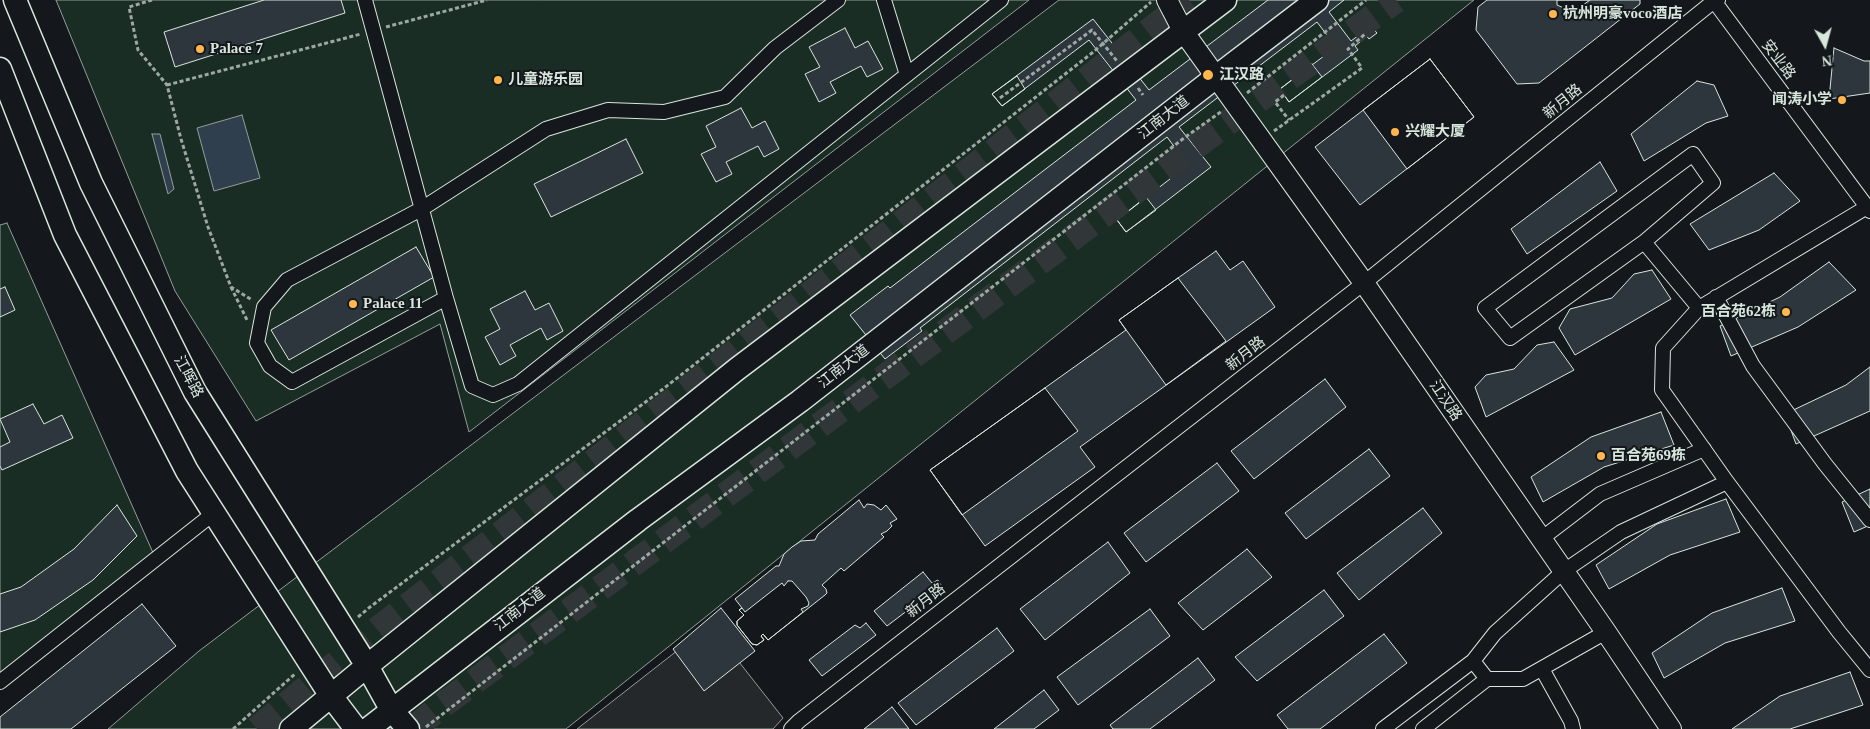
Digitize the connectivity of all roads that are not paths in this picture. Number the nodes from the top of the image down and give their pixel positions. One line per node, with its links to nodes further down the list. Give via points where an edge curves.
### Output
1 (15, 0): 29 (main road, 江晖路, via 90,183 195,392)
2 (366, 0): 14 (street)
3 (838, 0): 14 (street, via 775,48 725,97 664,112 608,110 546,129)
4 (884, 0): 12 (street)
5 (1001, 0): 12 (street)
6 (1167, 0): 10 (street, 江汉路)
7 (1225, 0): 10 (main road)
8 (1317, 0): 13 (main road, 江南大道)
9 (1716, 1): 15 (street, 安业路); 17 (street, 新月路)
10 (1183, 31): 13 (street, 江汉路); 29 (main road, via 737,369)
11 (0, 69): 23 (main road, via 66,235 187,471)
12 (907, 75): 19 (street, via 518,384 493,395 472,386)
13 (1216, 77): 17 (street, 江汉路); 35 (main road, 江南大道, via 800,401)
14 (423, 208): 19 (street); 19 (street, via 287,280 264,307 258,343 270,366 292,382)
15 (1869, 209): 18 (street)
16 (1644, 242): 16 (street, via 1713,183 1693,154 1485,308 1510,338); 20 (street)
17 (1364, 283): 25 (street, 江汉路); 40 (street, 新月路)
18 (1716, 297): 20 (street); 24 (street, via 1753,366)
19 (446, 298)
20 (1699, 308): 21 (street, via 1663,348 1662,390)
21 (1704, 449): 22 (street); 25 (street, via 1600,494)
22 (1727, 482): 26 (street, via 1621,532); 31 (street)
23 (214, 513): 33 (street); 34 (main road)
24 (1870, 520)
25 (1541, 538): 26 (street, 江汉路)
26 (1564, 571): 27 (street, 江汉路); 28 (street, via 1495,634)
27 (1606, 632): 30 (street); 44 (street, 江汉路)
28 (1473, 661): 32 (street); 41 (street)
29 (367, 666): 34 (main road); 35 (main road, 江晖路)
30 (1542, 669): 32 (street, via 1523,679); 43 (street)
31 (1870, 670)
32 (1487, 679): 42 (street)
33 (0, 682)
34 (331, 696): 36 (main road); 37 (main road)
35 (391, 709): 38 (main road, 江南大道); 39 (main road, 江晖路)
36 (291, 729)
37 (356, 729)
38 (368, 729)
39 (408, 729)
40 (791, 729)
41 (1383, 729)
42 (1423, 729)
43 (1573, 729)
44 (1671, 729)

